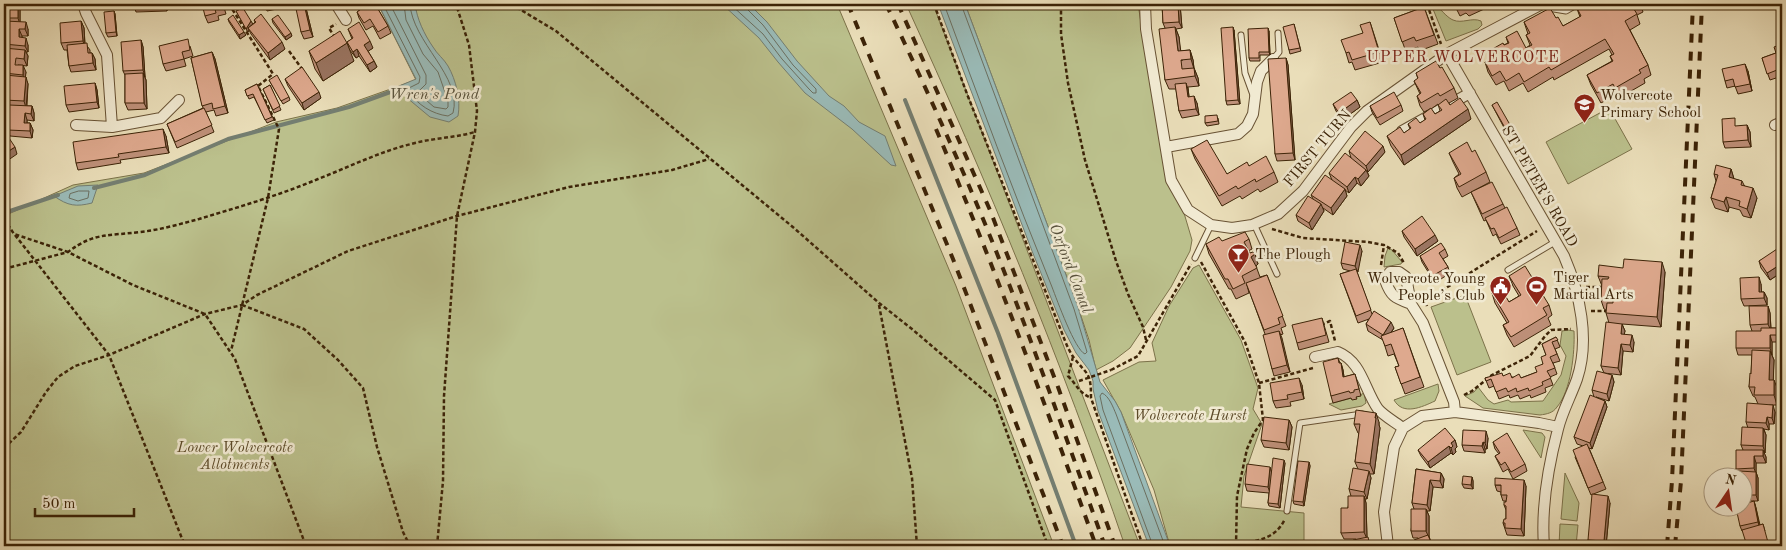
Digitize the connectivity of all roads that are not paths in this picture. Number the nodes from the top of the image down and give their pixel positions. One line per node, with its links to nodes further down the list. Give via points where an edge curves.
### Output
1 (83, 4): 15 (street, via 108,55)
2 (336, 4): 6 (street)
3 (1145, 4): 17 (street, via 1146,29)
4 (1542, 4): 5 (lane, via 1566,11); 9 (street, FIRST TURN)
5 (1578, 4)
6 (346, 20)
7 (1278, 33): 10 (lane, via 1280,52)
8 (1241, 35): 13 (lane, via 1245,73)
9 (1447, 54): 11 (street, ST PETER'S ROAD); 18 (street, FIRST TURN, via 1367,111 1303,191 1278,214)
10 (1273, 59): 13 (street, via 1261,71)
11 (1470, 93): 16 (street); 20 (street, ST PETER'S ROAD)
12 (179, 100): 15 (street, via 161,118)
13 (1255, 101): 17 (street, via 1247,126 1238,134)
14 (76, 125): 15 (street)
15 (112, 127)
16 (1402, 131)
17 (1166, 147): 19 (street, via 1171,180 1188,210)
18 (1255, 224): 19 (street, FIRST TURN, via 1232,228); 23 (lane)
19 (1211, 225): 21 (lane)
20 (1555, 242): 22 (lane); 29 (street, ST PETER'S ROAD, via 1576,288 1582,325 1582,352 1577,377)
21 (1196, 256)
22 (1508, 270)
23 (1277, 274)
24 (1411, 304): 27 (street, via 1423,322)
25 (1315, 357): 26 (street, via 1338,352 1346,355 1356,365)
26 (1380, 411): 28 (street); 30 (lane, via 1300,423)
27 (1455, 412): 28 (street, via 1422,416); 29 (street)
28 (1403, 428): 31 (street, via 1394,447 1384,512)
29 (1558, 428): 32 (street, ST PETER'S ROAD, via 1546,486 1542,528)
30 (1287, 511)
31 (1388, 546)
32 (1544, 546)

